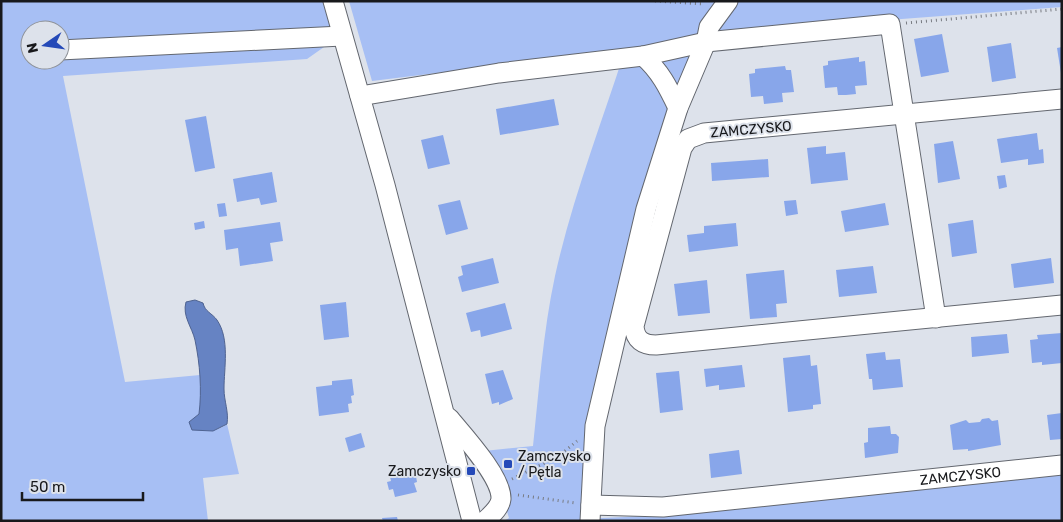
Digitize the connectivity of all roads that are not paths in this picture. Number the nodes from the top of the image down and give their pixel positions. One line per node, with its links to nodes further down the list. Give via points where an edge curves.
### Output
1 (333, 1): 3 (street)
2 (728, 1): 4 (street, via 709,28)
3 (342, 36): 5 (street); 7 (street)
4 (706, 42): 6 (street); 9 (street); 10 (street, via 890,24)
5 (70, 50)
6 (643, 56): 7 (street, via 498,73); 9 (street, via 666,81)
7 (360, 96): 13 (street)
8 (1062, 99): 10 (street, ZAMCZYSKO)
9 (678, 108): 15 (street, via 646,209 595,426)
10 (905, 114): 12 (street); 12 (street, ZAMCZYSKO, via 704,133 688,139 682,148 634,331 641,342 656,345)
11 (1062, 305): 12 (street, ZAMCZYSKO)
12 (936, 318)
13 (444, 411): 16 (street); 17 (street, via 499,490 498,506)
14 (1062, 465): 15 (street, ZAMCZYSKO)
15 (590, 513)
16 (472, 521)
17 (485, 521)

